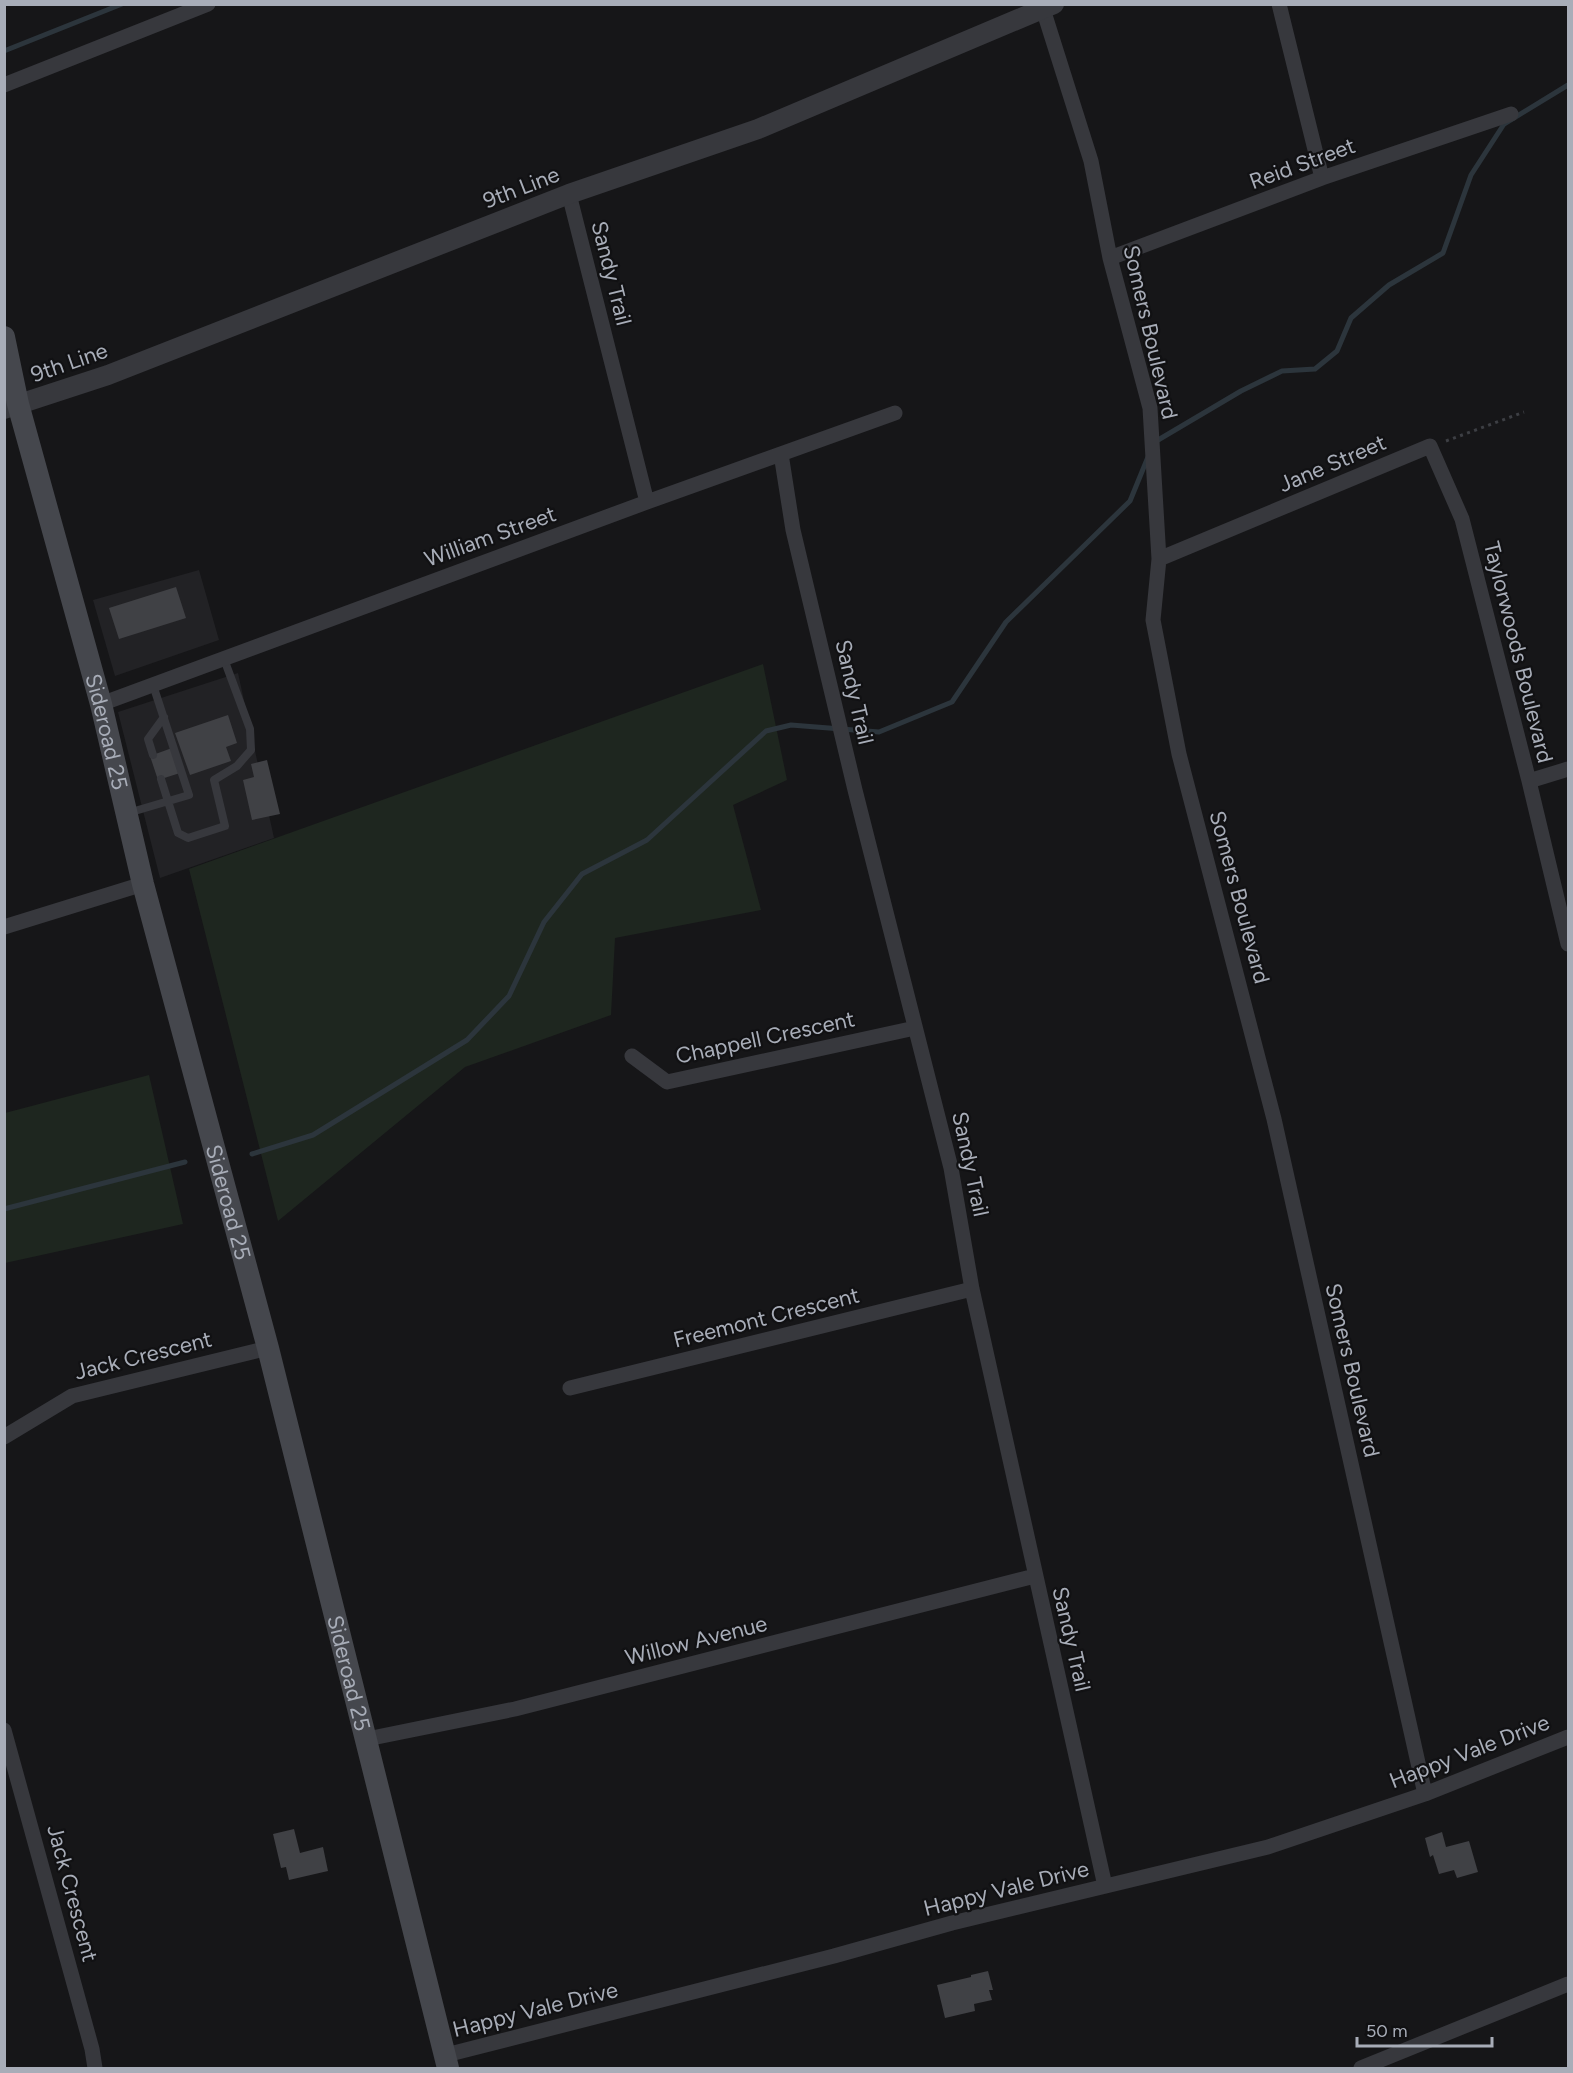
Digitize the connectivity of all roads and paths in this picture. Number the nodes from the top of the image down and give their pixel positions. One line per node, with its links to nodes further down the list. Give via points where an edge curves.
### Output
1 (208, 4): 4 (street)
2 (1279, 4): 6 (street)
3 (1048, 7): 7 (street, 9th Line, via 758,129); 8 (street, Somers Boulevard, via 1091,161)
4 (4, 85)
5 (1511, 114): 6 (street, Reid Street)
6 (1322, 178): 8 (street, Reid Street)
7 (569, 194): 10 (street, 9th Line, via 108,375); 15 (street, Sandy Trail)
8 (1110, 258): 16 (street, Somers Boulevard, via 1150,408)
9 (4, 337): 10 (main road, Sideroad 25)
10 (11, 407): 19 (main road, Sideroad 25)
11 (1524, 412): 13 (path)
12 (895, 413): 14 (street, William Street)
13 (1430, 446): 16 (street, Jane Street); 24 (street, Taylorwoods Boulevard, via 1462,519)
14 (781, 454): 15 (street, William Street); 30 (street, Sandy Trail, via 793,530)
15 (647, 502): 17 (street, William Street)
16 (1159, 559): 40 (street, Somers Boulevard, via 1153,620 1179,754 1274,1119)
17 (224, 659): 18 (street, William Street); 25 (lane, via 250,729 251,750 237,766 214,780 225,826 188,838 178,833)
18 (153, 685): 19 (street, William Street); 20 (lane)
19 (101, 704): 26 (main road, Sideroad 25)
20 (164, 717): 21 (lane, via 148,739); 25 (lane, via 189,795)
21 (153, 755)
22 (1569, 769): 24 (street)
23 (161, 779): 25 (lane)
24 (1529, 782): 29 (street, Taylorwoods Boulevard)
25 (167, 802): 26 (lane)
26 (127, 813): 27 (main road, Sideroad 25)
27 (143, 884): 28 (street); 33 (main road, Sideroad 25)
28 (4, 927)
29 (1569, 944)
30 (915, 1028): 31 (street, Chappell Crescent, via 667,1082); 32 (street, Sandy Trail, via 951,1168)
31 (632, 1056)
32 (972, 1289): 34 (street, Freemont Crescent); 36 (street, Sandy Trail)
33 (268, 1348): 35 (street, Jack Crescent, via 72,1396); 39 (main road, Sideroad 25)
34 (570, 1388)
35 (4, 1437)
36 (1035, 1576): 39 (street, Willow Avenue, via 515,1709); 41 (street, Sandy Trail)
37 (4, 1730): 44 (street, Jack Crescent)
38 (1569, 1737): 40 (street, Happy Vale Drive)
39 (367, 1739): 43 (main road, Sideroad 25)
40 (1425, 1794): 41 (street, Happy Vale Drive, via 1269,1847)
41 (1105, 1886): 43 (street, Happy Vale Drive, via 952,1923)
42 (1569, 1984): 45 (street)
43 (447, 2062)
44 (95, 2068)
45 (1361, 2068)

